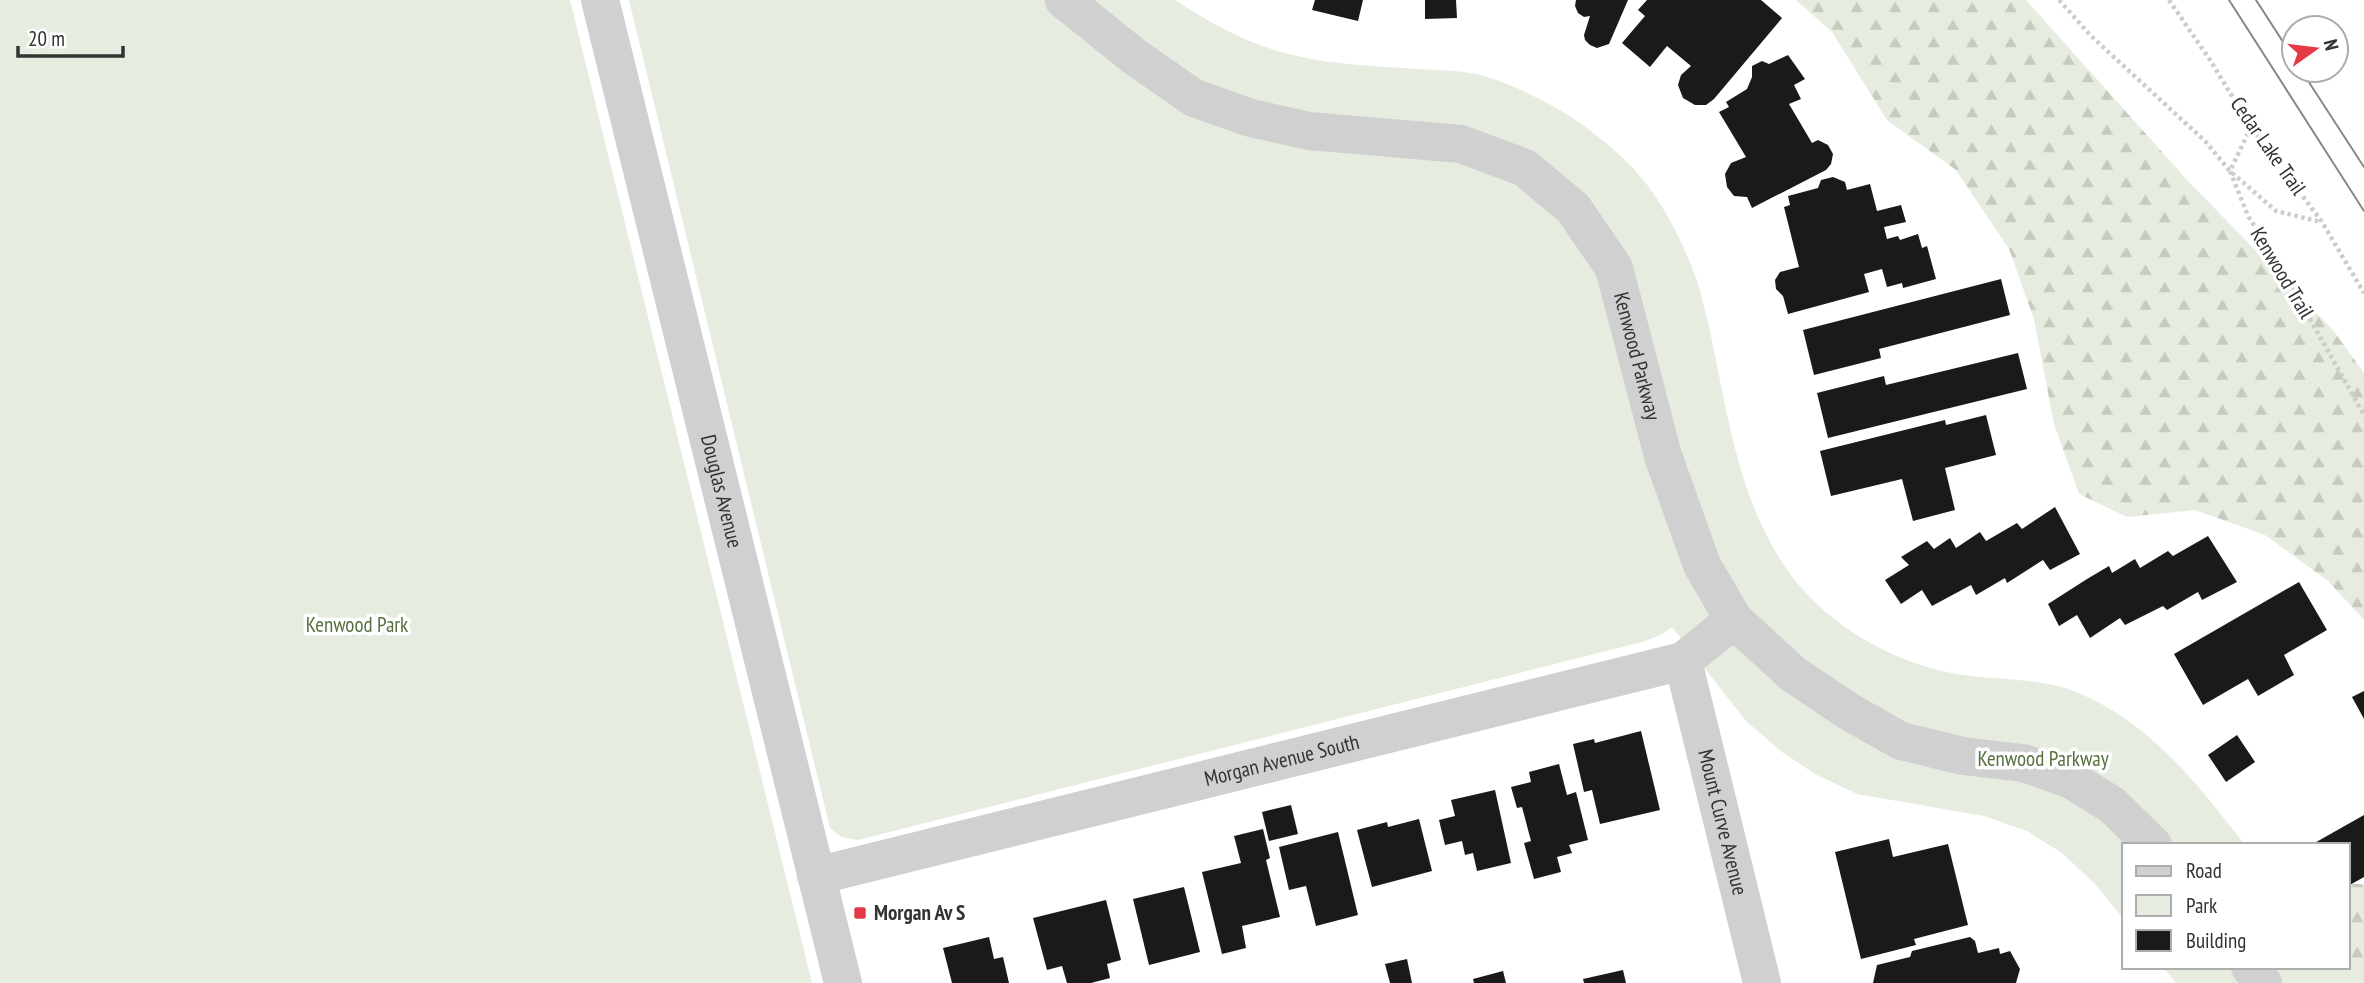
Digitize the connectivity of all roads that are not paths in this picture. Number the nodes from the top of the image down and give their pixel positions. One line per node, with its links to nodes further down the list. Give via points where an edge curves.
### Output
1 (600, 0): 6 (street, Douglas Avenue)
2 (1065, 0): 3 (street, Kenwood Parkway, via 1194,98 1251,118 1309,131 1461,144 1525,167 1573,208 1614,268 1663,456 1702,565)
3 (1734, 620): 4 (street, Morgan Avenue South); 5 (street, Kenwood Parkway, via 1793,674 1902,741 1963,756 2023,763 2070,779 2112,805)
4 (1683, 661): 6 (street, Morgan Avenue South); 9 (street, Mount Curve Avenue)
5 (2151, 843)
6 (816, 876): 8 (street, Douglas Avenue)
7 (2252, 969): 10 (street)
8 (842, 983)
9 (1762, 983)
10 (2263, 983)

